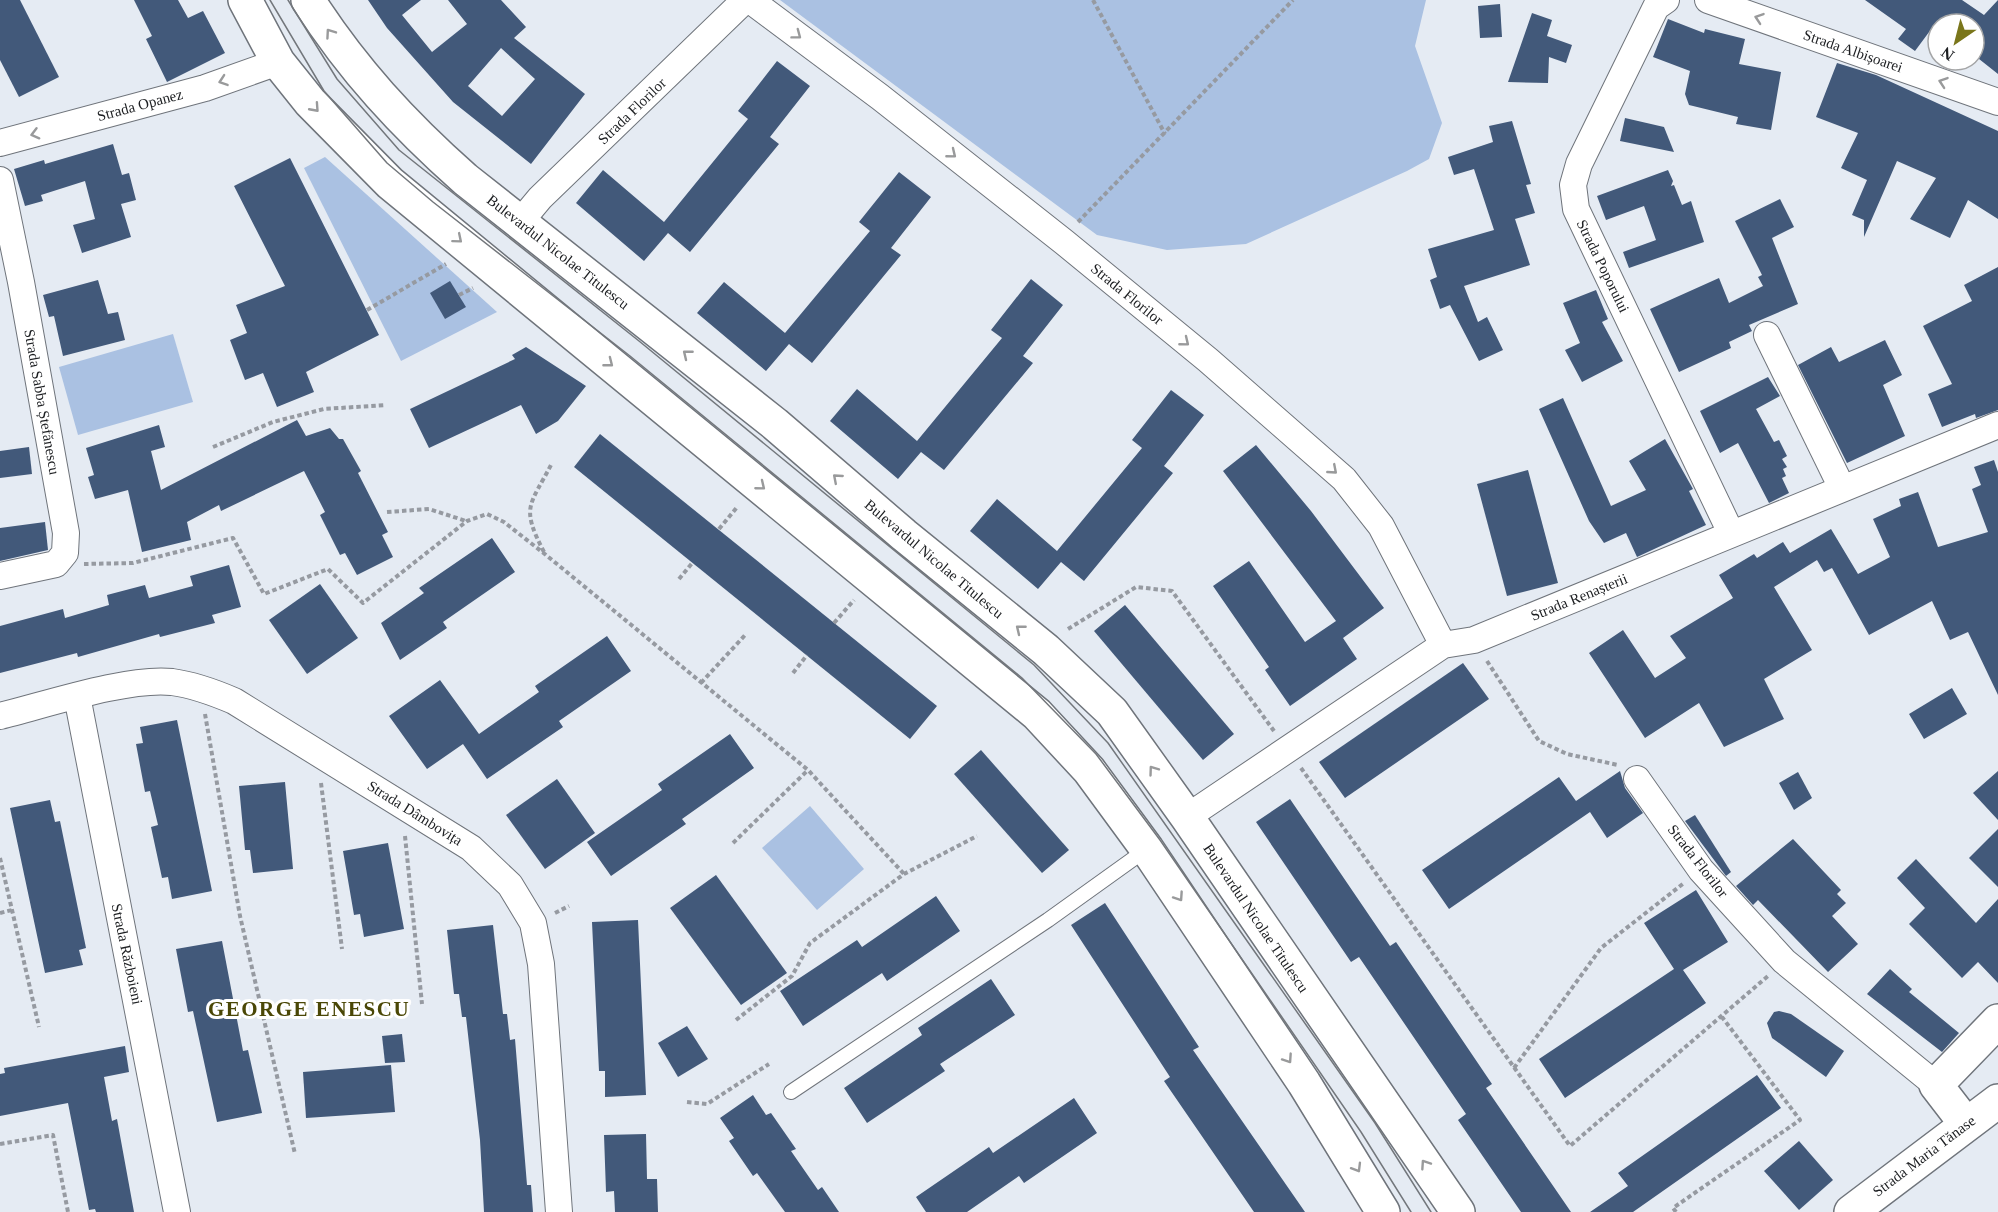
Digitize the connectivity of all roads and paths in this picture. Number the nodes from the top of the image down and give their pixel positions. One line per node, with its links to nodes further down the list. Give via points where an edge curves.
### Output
1 (245, 0): 9 (main road)
2 (308, 0): 14 (main road, Bulevardul Nicolae Titulescu, one-way to 2, via 465,179 393,110 353,66)
3 (745, 0): 14 (street, Strada Florilor, via 540,198)
4 (750, 0): 15 (street, Strada Florilor, one-way to 15)
5 (1093, 0): 11 (path)
6 (1293, 0): 11 (path)
7 (1666, 0): 30 (street, Strada Poporului, via 1656,7 1579,164 1573,185 1576,208)
8 (1708, 0): 10 (street, Strada Albișoarei, one-way to 8)
9 (278, 62): 12 (street, Strada Opanez, one-way to 12, via 205,88); 56 (main road, one-way to 56, via 310,102 390,183 1037,714 1089,770)
10 (1998, 102)
11 (1165, 134): 15 (path, via 1078,221)
12 (0, 143)
13 (0, 180): 33 (street, Strada Sabba Ștefănescu, via 66,533 65,553)
14 (520, 222): 53 (main road, Bulevardul Nicolae Titulescu, one-way to 14, via 1112,712 1046,650 775,424)
15 (1064, 242): 41 (street, Strada Florilor, one-way to 41, via 1344,479 1381,526)
16 (449, 262): 19 (path)
17 (477, 286): 18 (path)
18 (459, 295)
19 (367, 310)
20 (1767, 334): 25 (street)
21 (386, 405): 23 (path, via 324,409 273,422)
22 (1997, 430): 25 (street, Strada Renașterii)
23 (213, 447)
24 (552, 463): 31 (path, via 529,509 530,524)
25 (1842, 488): 30 (street, Strada Renașterii)
26 (738, 506): 29 (path)
27 (387, 512): 28 (path, via 429,508)
28 (467, 521): 31 (path, via 487,514 504,522); 33 (path, via 363,603 328,569 264,594 233,538 133,563)
29 (719, 528)
30 (1731, 533): 40 (street, Strada Renașterii)
31 (546, 555): 44 (path)
32 (693, 562): 35 (path)
33 (56, 564): 34 (street)
34 (0, 576)
35 (679, 579)
36 (854, 600): 37 (path)
37 (834, 622)
38 (1068, 629): 48 (path, via 1136,586 1172,591)
39 (746, 634): 44 (path)
40 (1474, 640): 41 (street, Strada Renașterii); 51 (path, via 1539,741 1567,754 1618,765)
41 (1443, 645): 48 (street, Strada Renașterii)
42 (807, 655): 43 (path)
43 (793, 673)
44 (701, 683): 50 (path)
45 (201, 687): 46 (street, Strada Dâmbovița, via 170,682 136,683); 49 (street, Strada Dâmbovița, via 234,700); 77 (path, via 240,916)
46 (77, 696): 47 (street, Strada Dâmbovița); 79 (street, Strada Războieni)
47 (0, 716)
48 (1287, 750): 53 (street, Strada Renașterii); 70 (path)
49 (316, 752): 52 (street, Strada Dâmbovița); 62 (path)
50 (808, 770): 55 (path); 59 (path)
51 (1637, 778): 58 (street, Strada Florilor)
52 (402, 805): 64 (path); 80 (street, Strada Dâmbovița, via 471,848 510,885 533,923 541,964)
53 (1187, 817): 82 (main road, Bulevardul Nicolae Titulescu, one-way to 53)
54 (977, 836): 59 (path)
55 (733, 843)
56 (1147, 849): 72 (lane); 81 (main road, one-way to 81, via 1320,1108)
57 (0, 858): 60 (path)
58 (1701, 870): 63 (street, Strada Florilor); 70 (path, via 1600,948)
59 (904, 874): 66 (path, via 810,943 792,976)
60 (12, 910): 61 (path); 68 (path)
61 (0, 913)
62 (342, 949)
63 (1784, 962): 65 (path); 71 (street, Strada Florilor)
64 (422, 1004)
65 (1722, 1017): 70 (path, via 1570,1146); 83 (path, via 1800,1120 1673,1208)
66 (736, 1020)
67 (1998, 1021): 71 (main road)
68 (39, 1028)
69 (769, 1064): 74 (path, via 707,1104)
70 (1514, 1068)
71 (1936, 1085): 75 (main road)
72 (791, 1092)
73 (1998, 1101): 75 (main road, Strada Maria Tănase)
74 (687, 1102)
75 (1966, 1124): 84 (main road, Strada Maria Tănase)
76 (0, 1144): 78 (path, via 53,1135)
77 (296, 1154)
78 (68, 1212)
79 (177, 1212)
80 (560, 1212)
81 (1383, 1212)
82 (1458, 1212)
83 (1676, 1212)
84 (1851, 1212)

